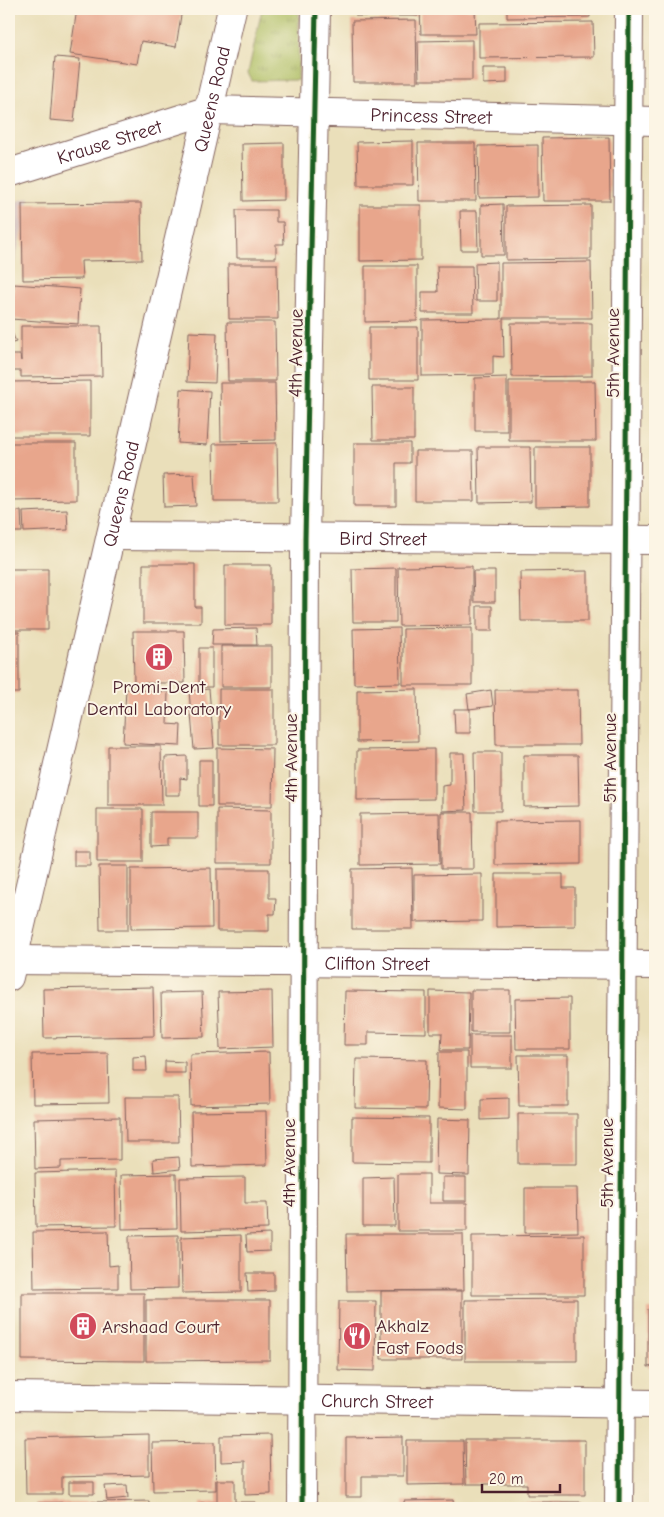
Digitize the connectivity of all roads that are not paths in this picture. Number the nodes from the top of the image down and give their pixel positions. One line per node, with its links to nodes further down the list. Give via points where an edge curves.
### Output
1 (232, 9): 4 (street, Queens Road)
2 (316, 9): 5 (street, 4th Avenue)
3 (629, 9): 6 (street, 5th Avenue)
4 (209, 110): 5 (street, Princess Street); 8 (street, Krause Street); 9 (street, Queens Road)
5 (316, 111): 6 (street, Princess Street); 10 (street, 4th Avenue)
6 (628, 121): 7 (street, Princess Street); 11 (street, 5th Avenue)
7 (655, 121)
8 (9, 173)
9 (111, 536): 10 (street, Bird Street); 16 (street, Queens Road)
10 (305, 538): 11 (street, Bird Street); 13 (street, 4th Avenue)
11 (626, 540): 12 (street, Bird Street); 14 (street, 5th Avenue)
12 (655, 540)
13 (304, 962): 14 (street, Clifton Street); 16 (street, Clifton Street); 18 (street, 4th Avenue)
14 (622, 965): 15 (street, Clifton Street); 19 (street, 5th Avenue)
15 (655, 965)
16 (10, 966)
17 (9, 1396): 18 (street, Church Street)
18 (302, 1400): 19 (street, Church Street); 21 (street, 4th Avenue)
19 (620, 1404): 20 (street, Church Street); 22 (street, 5th Avenue)
20 (655, 1404)
21 (302, 1508)
22 (619, 1508)

